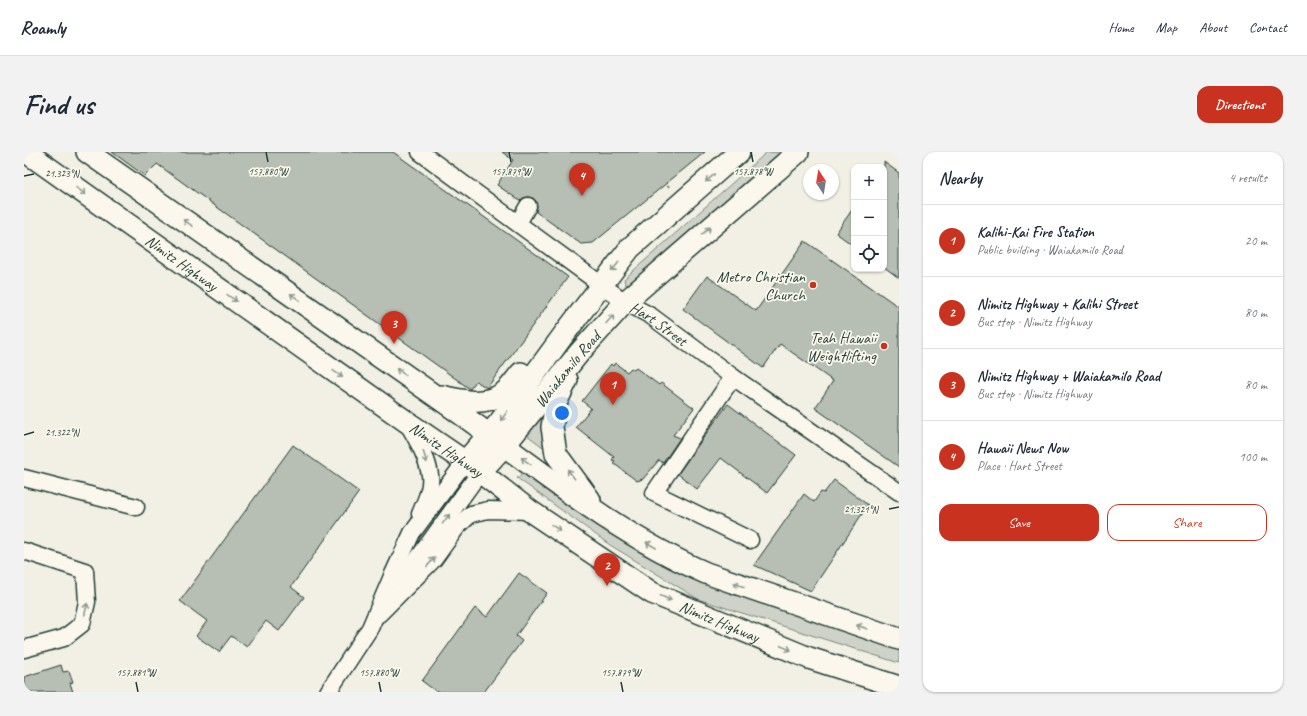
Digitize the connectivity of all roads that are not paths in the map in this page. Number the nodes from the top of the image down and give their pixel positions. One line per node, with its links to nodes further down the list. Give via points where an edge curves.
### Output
1 (87, 152): 13 (main road, one-way to 1)
2 (420, 152): 7 (street, Hart Street)
3 (739, 152): 8 (main road, Waiakamilo Road, one-way to 8, via 630,248)
4 (798, 152): 9 (main road, Waiakamilo Road, one-way to 4)
5 (31, 158): 14 (main road, Nimitz Highway, one-way to 14)
6 (528, 206): 7 (street)
7 (518, 223): 8 (street, Hart Street)
8 (602, 284): 9 (street, Hart Street); 10 (main road, Waiakamilo Road)
9 (625, 302): 11 (main road, Waiakamilo Road, one-way to 9); 12 (street, Hart Street, via 651,316)
10 (565, 333): 13 (main road, via 533,357 502,395 485,401 465,402); 15 (main road, Waiakamilo Road, one-way to 15, via 499,423)
11 (579, 353): 15 (main road, Waiakamilo Road); 21 (main road, one-way to 11, via 556,454 552,427 556,403)
12 (733, 378): 18 (street, Hart Street); 23 (street, via 654,493)
13 (433, 394): 15 (main road)
14 (407, 422): 16 (main road, Nimitz Highway); 22 (street, one-way to 22, via 423,452 431,476 428,495)
15 (497, 440): 16 (main road, Waiakamilo Road); 21 (main road, one-way to 15)
16 (473, 467): 20 (main road, Nimitz Highway); 22 (street, Waiakamilo Road); 25 (street, Waiakamilo Road, one-way to 16)
17 (24, 478): 19 (street)
18 (899, 492)
19 (136, 507)
20 (530, 511): 25 (street, one-way to 20, via 434,559 471,514 488,510); 28 (main road, Nimitz Highway, one-way to 28, via 652,593 809,658)
21 (603, 517): 26 (main road, one-way to 21, via 706,573 685,564)
22 (412, 532): 25 (street, Waiakamilo Road)
23 (750, 540)
24 (24, 551): 27 (street, one-way to 24, via 64,638 82,624 87,602 85,571)
25 (373, 619): 29 (street, Waiakamilo Road, via 370,628)
26 (899, 639)
27 (24, 649)
28 (899, 687)
29 (328, 692)

